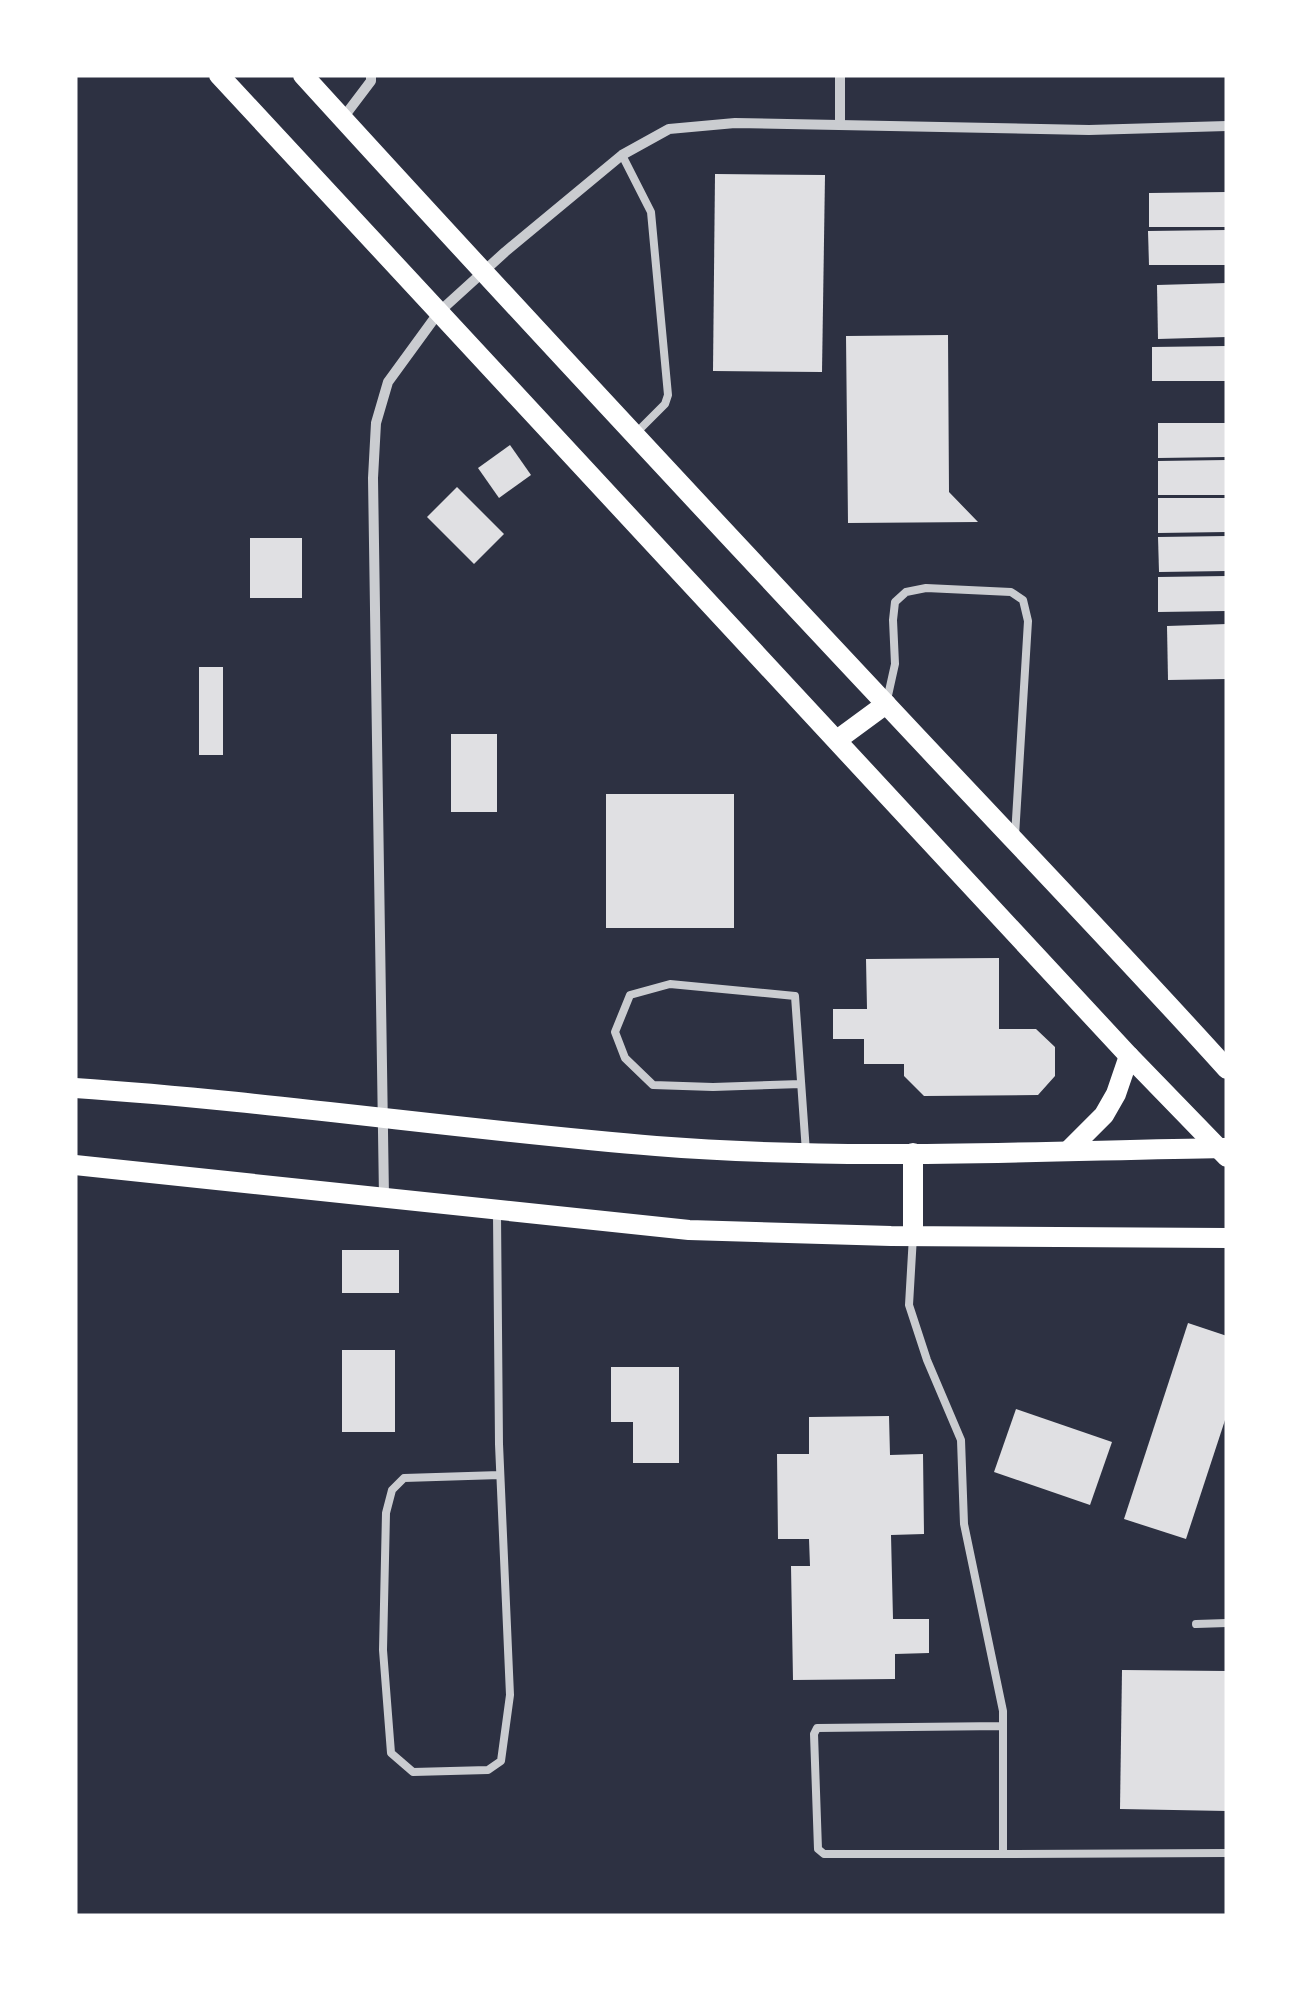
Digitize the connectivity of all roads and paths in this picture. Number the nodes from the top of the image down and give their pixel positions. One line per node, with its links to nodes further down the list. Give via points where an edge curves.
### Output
1 (220, 75): 10 (main road)
2 (303, 75): 5 (main road)
3 (371, 75): 5 (street)
4 (840, 75): 6 (street)
5 (343, 119): 9 (main road)
6 (840, 125): 7 (street); 8 (street, via 735,122 668,129)
7 (1227, 126)
8 (622, 154): 9 (street); 11 (lane, via 652,212 668,395)
9 (483, 272): 10 (street); 11 (main road)
10 (439, 312): 13 (main road); 19 (street, via 388,382 376,423)
11 (635, 434): 12 (main road)
12 (886, 704): 13 (main road); 14 (main road); 14 (lane, via 895,664 895,602 906,592 1011,592 1023,600 1028,621)
13 (837, 740): 15 (main road)
14 (1015, 840): 16 (main road)
15 (1130, 1056): 20 (main road, via 1104,1115); 21 (main road)
16 (1227, 1068)
17 (801, 1084): 17 (lane, via 795,996 670,984 630,995 615,1032 624,1058 654,1085); 22 (lane)
18 (75, 1088): 19 (main road)
19 (382, 1117): 22 (main road, via 658,1146); 25 (street)
20 (1069, 1150): 21 (main road); 23 (main road)
21 (1224, 1151)
22 (806, 1152): 23 (main road)
23 (914, 1152): 27 (main road)
24 (75, 1164): 25 (main road)
25 (384, 1197): 26 (main road)
26 (497, 1210): 27 (main road, via 690,1230); 29 (lane)
27 (914, 1236): 28 (main road); 32 (lane, via 910,1305 961,1440 964,1524)
28 (1227, 1238)
29 (500, 1475): 29 (lane, via 510,1696 501,1761 488,1770 413,1772 392,1753 384,1667 392,1490 404,1478)
30 (1227, 1623): 31 (lane)
31 (1196, 1624)
32 (1003, 1726): 34 (lane); 34 (lane, via 817,1728 814,1734 818,1849 824,1854)
33 (1227, 1853): 34 (lane)
34 (1003, 1854)

